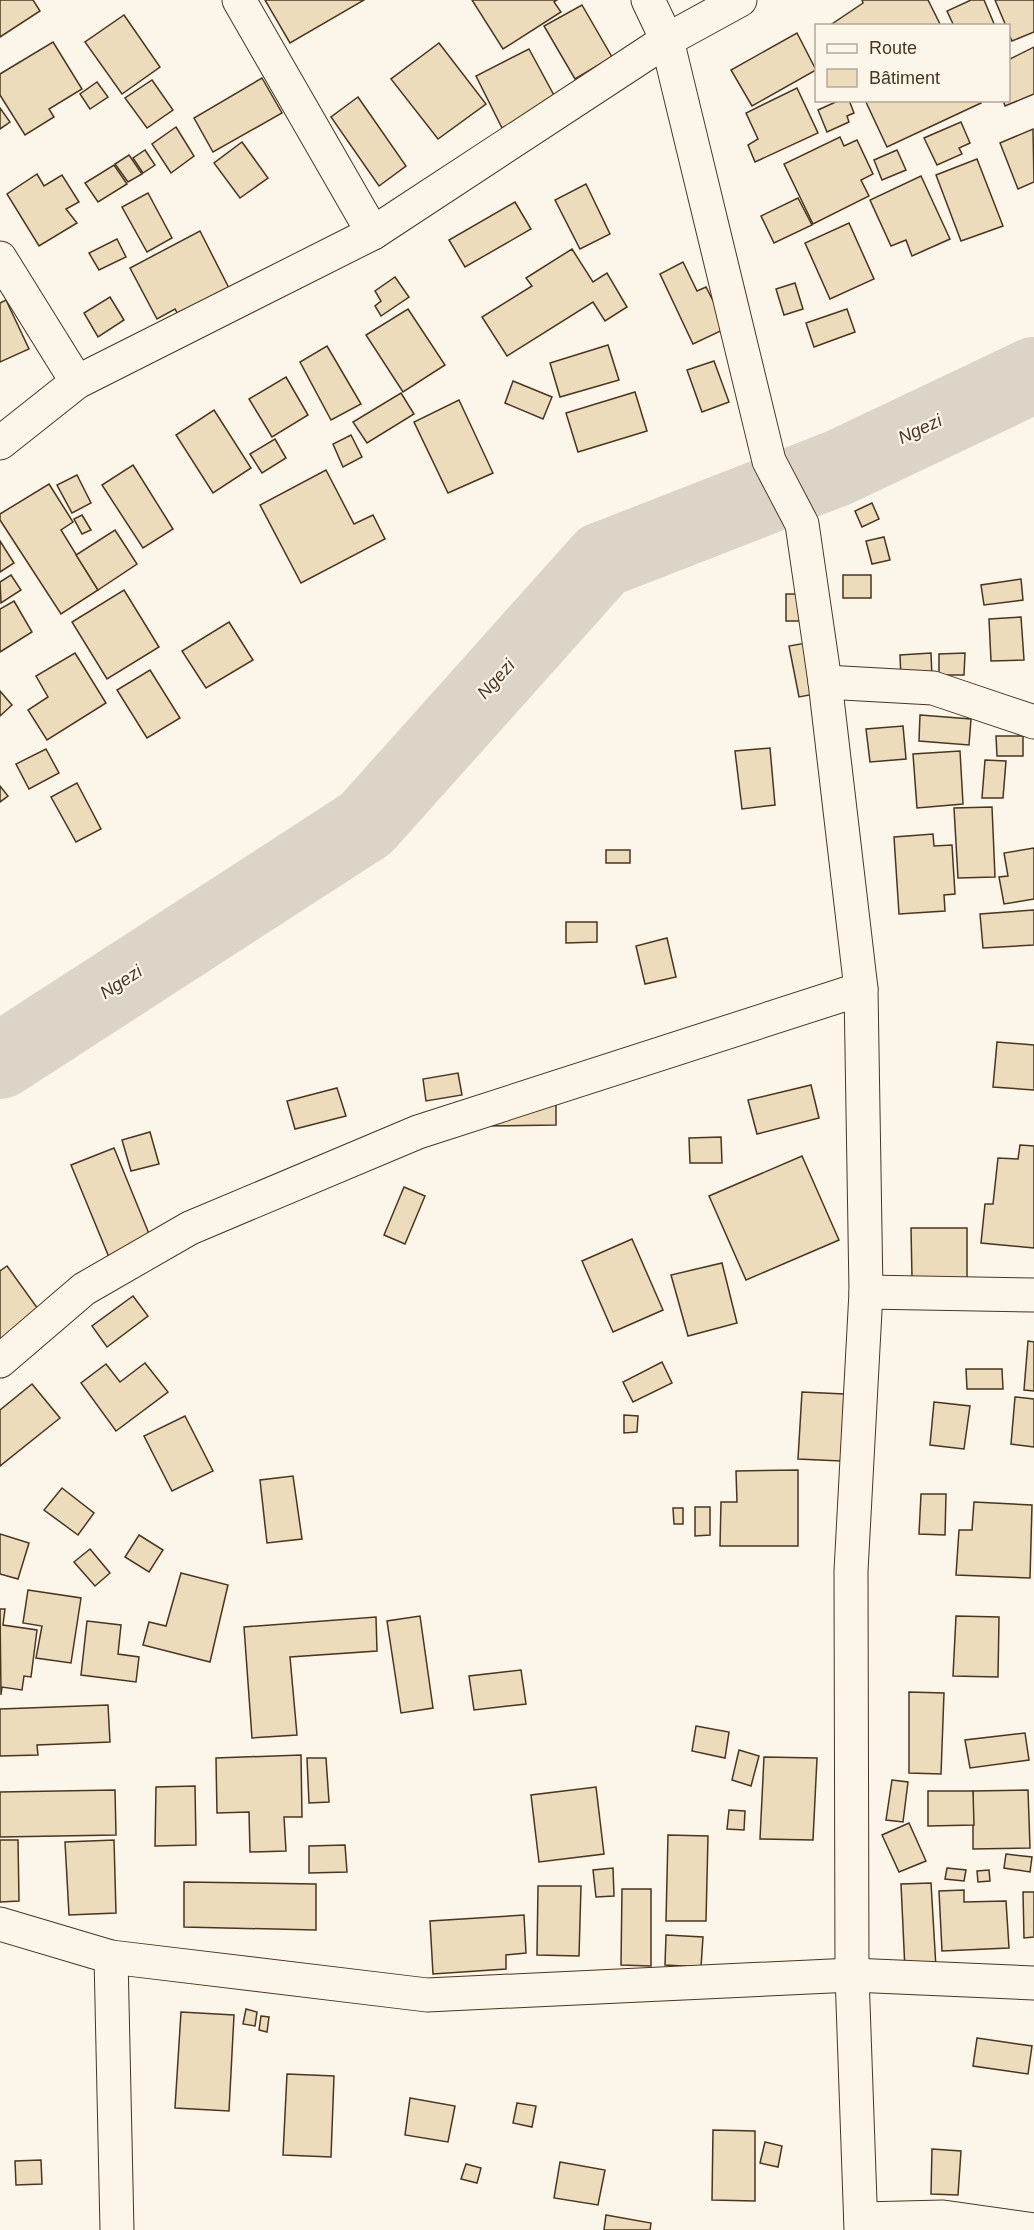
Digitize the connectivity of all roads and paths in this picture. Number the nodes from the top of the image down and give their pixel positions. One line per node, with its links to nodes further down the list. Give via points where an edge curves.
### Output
1 (239, 0): 5 (street)
2 (648, 0): 4 (street)
3 (740, 0): 4 (street)
4 (667, 40): 5 (street); 9 (street, via 769,461 802,524)
5 (373, 233): 7 (street)
6 (0, 258): 7 (street)
7 (77, 382): 8 (street)
8 (0, 443)
9 (825, 682): 10 (street, via 933,688); 11 (street)
10 (1034, 722)
11 (861, 989): 12 (street); 14 (street, via 418,1132 190,1228 84,1289)
12 (866, 1292): 13 (street); 17 (street, via 851,1571)
13 (1034, 1295)
14 (0, 1361)
15 (0, 1924): 16 (street)
16 (111, 1957): 17 (street, via 427,1995); 20 (street)
17 (852, 1975): 18 (street); 19 (street)
18 (1034, 1983)
19 (861, 2224): 21 (street, via 944,2217)
20 (117, 2230)
21 (1034, 2230)

